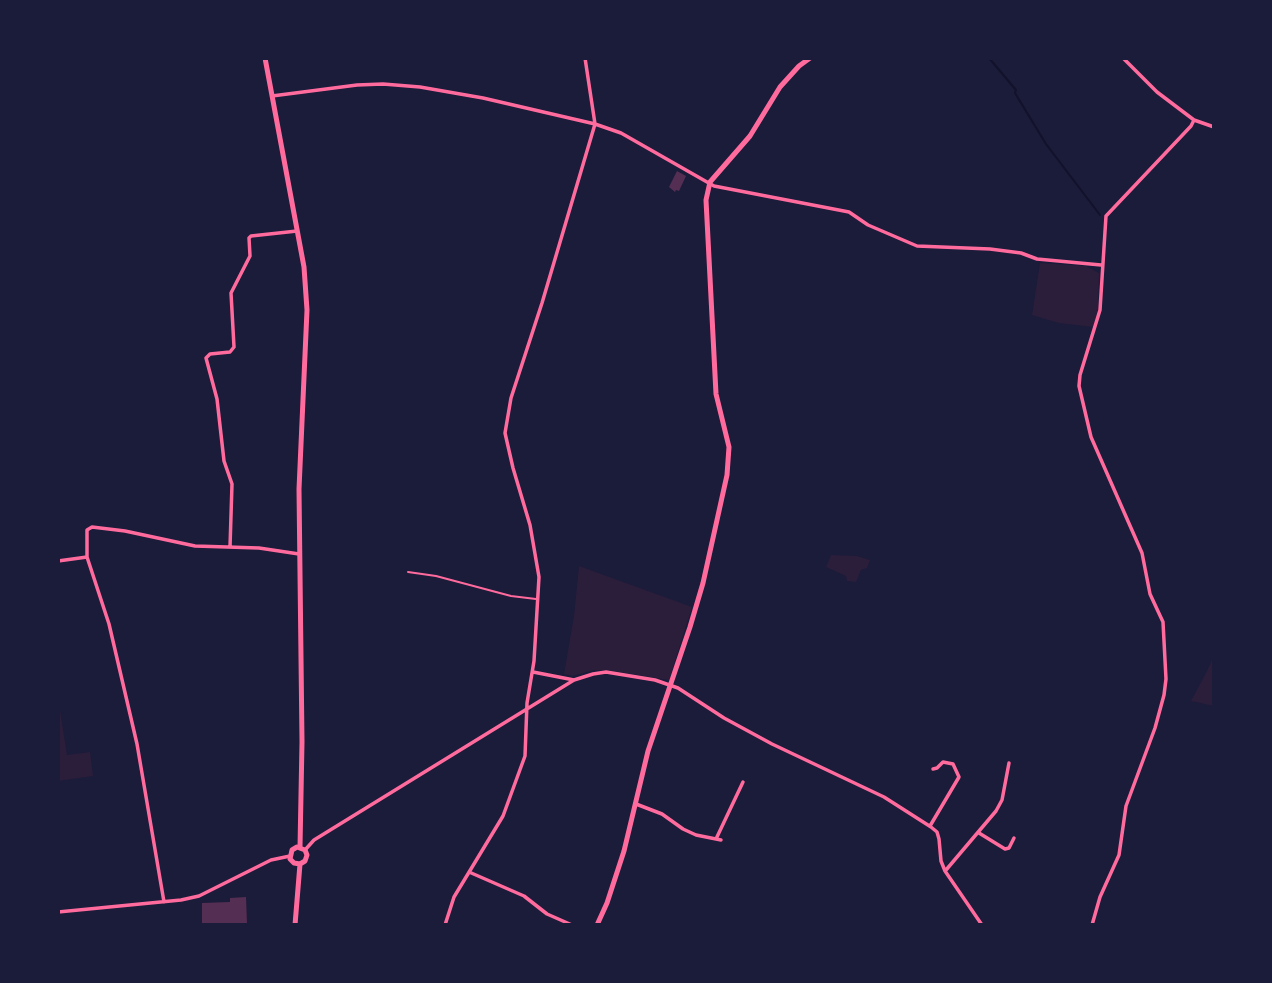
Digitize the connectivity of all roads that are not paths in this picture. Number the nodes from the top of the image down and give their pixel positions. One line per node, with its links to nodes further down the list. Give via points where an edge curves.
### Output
1 (265, 58): 5 (main road)
2 (585, 58): 7 (street)
3 (810, 58): 9 (main road, via 780,87 757,127)
4 (1123, 58): 6 (street)
5 (272, 96): 7 (street, via 357,85 420,87); 10 (main road)
6 (1194, 120): 8 (street); 11 (street, via 1105,216)
7 (595, 124): 9 (street, via 621,133); 17 (street, via 511,398 505,433 537,556)
8 (1214, 127)
9 (710, 183): 11 (street, via 849,212 917,246 990,249); 20 (main road, via 706,229 716,394 730,454 703,583)
10 (297, 230): 12 (street, via 249,238 250,256 231,293 234,347 230,352 206,356 232,484); 13 (main road, via 307,310)
11 (1101, 265): 43 (street, via 1100,310 1079,386 1091,438 1142,553 1150,594 1163,622 1166,679 1126,806 1119,855)
12 (230, 547): 13 (street); 14 (street, via 195,546 92,527 87,532)
13 (299, 554): 31 (main road)
14 (86, 557): 15 (street); 36 (street, via 109,624 137,744)
15 (58, 562)
16 (408, 572): 17 (lane)
17 (537, 599): 18 (street)
18 (533, 671): 19 (street); 21 (street)
19 (574, 680): 20 (street, via 606,672); 21 (street)
20 (671, 685): 25 (main road); 26 (street, via 772,744 884,797)
21 (527, 710): 31 (street); 35 (street, via 519,776)
22 (1009, 763): 27 (street, via 1002,800)
23 (933, 769): 26 (street, via 943,762 953,764 959,777)
24 (743, 782): 29 (street)
25 (634, 804): 29 (street, via 670,818 683,830); 41 (main road, via 624,851)
26 (930, 826): 34 (street, via 937,832)
27 (979, 833): 28 (street, via 1005,849); 34 (street)
28 (1014, 838)
29 (716, 839): 30 (street)
30 (721, 840)
31 (303, 848): 32 (main road, via 294,848); 33 (main road, via 307,858)
32 (290, 856): 33 (main road); 36 (street, via 271,860 199,896)
33 (300, 864): 38 (main road)
34 (945, 870): 42 (street)
35 (469, 872): 39 (street); 40 (street, via 524,895 547,914)
36 (164, 902): 37 (street)
37 (58, 912)
38 (295, 925)
39 (445, 925)
40 (572, 925)
41 (597, 925)
42 (982, 925)
43 (1092, 925)

